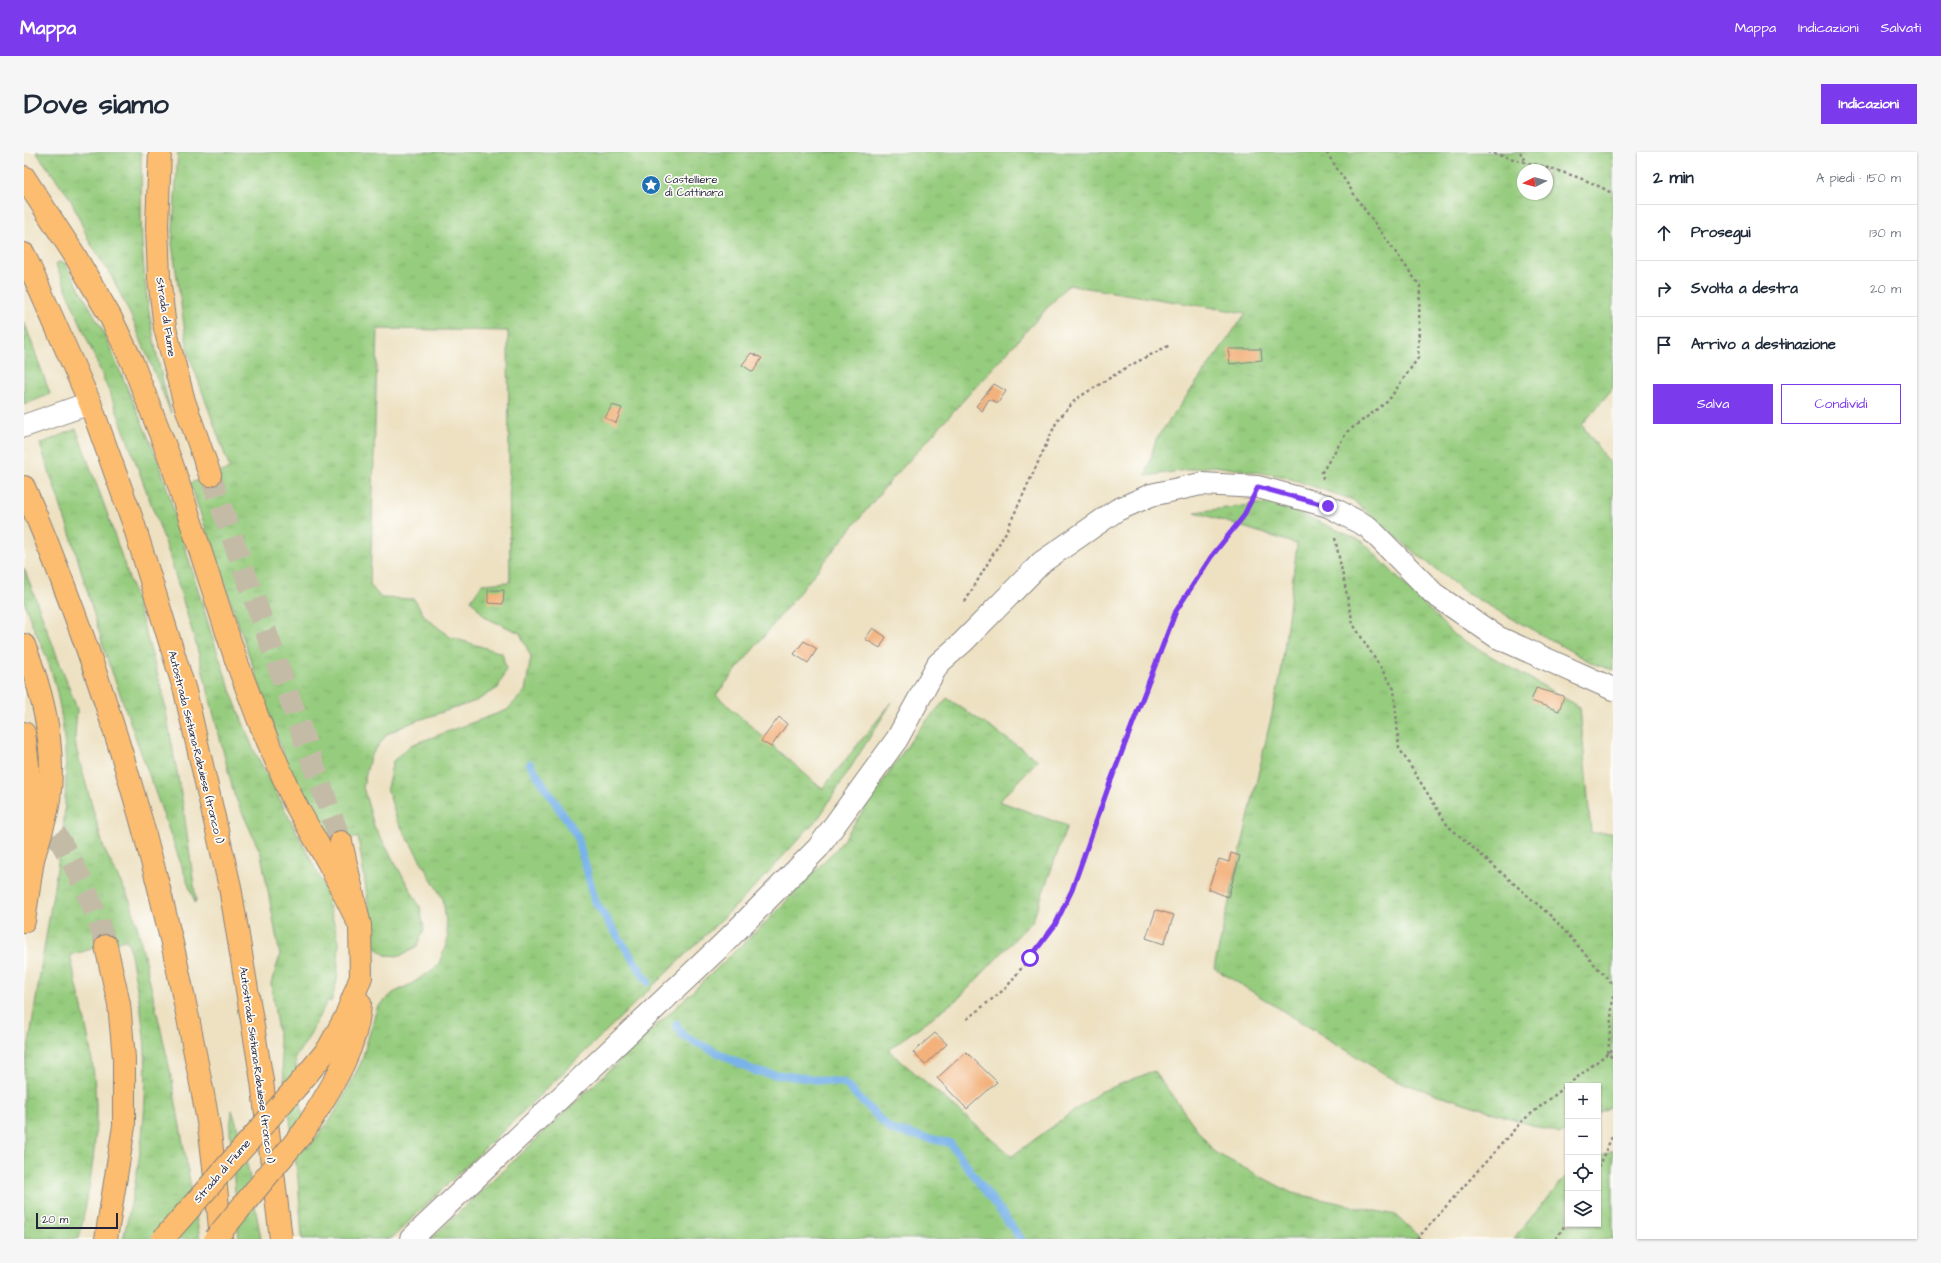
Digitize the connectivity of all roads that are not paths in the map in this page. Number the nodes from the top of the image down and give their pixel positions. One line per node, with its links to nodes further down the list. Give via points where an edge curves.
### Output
1 (160, 153): 6 (main road, Strada di Fiume, via 157,225 159,278 165,328 184,401)
2 (24, 177): 14 (main road, via 108,312 133,364 172,464 236,660 259,721 293,800)
3 (24, 254): 4 (main road, Autostrada Sistiana-Rabuiese (tronco I))
4 (90, 402): 5 (street); 21 (main road, Autostrada Sistiana-Rabuiese (tronco I), via 161,610 185,691 208,785 230,887 262,1081)
5 (24, 426)
6 (210, 475)
7 (24, 487): 20 (main road, via 52,552 114,729 172,935 211,1142)
8 (24, 645): 12 (main road, via 32,663 51,746 49,799)
9 (1613, 689): 22 (street, via 1497,637 1434,594 1368,527 1328,506 1258,487 1201,484 1151,495 1117,510 1042,562 938,664 897,738 818,848 725,942)
10 (24, 733): 12 (main road, via 32,798)
11 (341, 842): 14 (main road, Strada di Fiume)
12 (33, 859): 13 (main road)
13 (24, 921)
14 (360, 926): 16 (main road, Strada di Fiume)
15 (106, 946): 17 (main road, via 119,1004 124,1058 124,1126)
16 (360, 977): 18 (main road, Strada di Fiume, bridge, via 345,1018 328,1049); 19 (main road, bridge, via 359,1010 354,1036 330,1089 305,1130)
17 (106, 1239)
18 (164, 1239)
19 (215, 1239)
20 (221, 1239)
21 (281, 1239)
22 (411, 1239)

